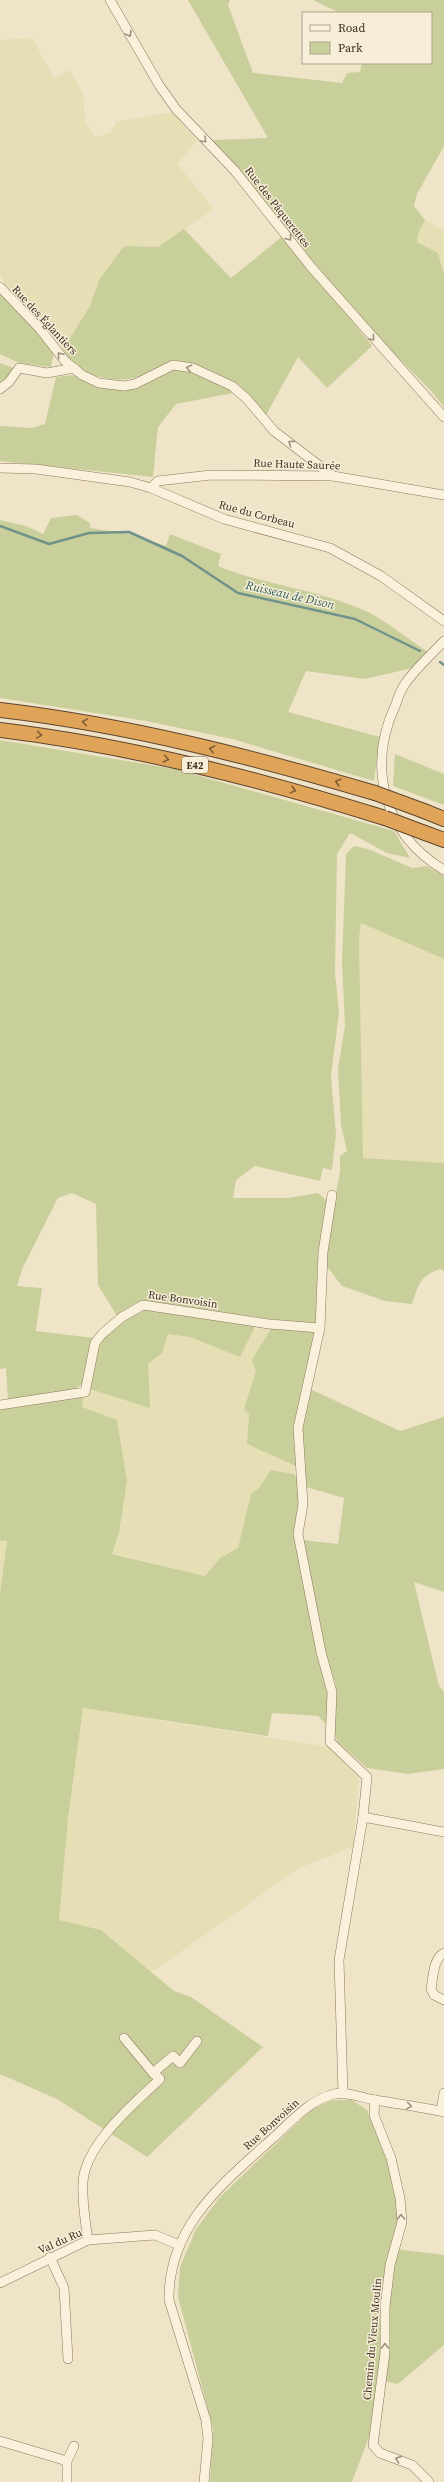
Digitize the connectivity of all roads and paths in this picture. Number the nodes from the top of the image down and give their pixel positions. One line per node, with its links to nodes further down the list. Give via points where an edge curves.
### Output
1 (110, 0): 5 (street, Rue des Pâquerettes, one-way to 5, via 159,86 176,109 235,171 380,348)
2 (0, 287): 3 (street, Rue des Églantiers, one-way to 2)
3 (74, 368): 4 (street, Rue des Églantiers, via 47,373 19,368); 7 (street, Rue des Églantiers, one-way to 3, via 274,431 247,399 232,386 199,371 173,365 135,384 124,386 99,383)
4 (0, 389)
5 (444, 416)
6 (0, 468): 8 (street, Rue du Corbeau, via 36,469 130,482)
7 (333, 476): 8 (street, Rue Haute Saurée, via 211,475 158,481); 9 (street, Rue Haute Saurée)
8 (151, 488): 10 (street, Rue du Corbeau, via 224,519 330,548 381,576)
9 (444, 495)
10 (444, 621)
11 (444, 641): 16 (street, via 405,684 389,717 382,744 382,777 388,809 405,836 428,861)
12 (0, 710): 14 (highway, E42, one-way to 12, bridge, via 375,793 249,757 104,725)
13 (0, 730): 15 (highway, E42, one-way to 15, bridge, via 99,745 174,760 299,792 385,818)
14 (444, 819)
15 (444, 840)
16 (444, 870)
17 (332, 1195): 18 (street, via 323,1252)
18 (320, 1328): 19 (street, Rue Bonvoisin, via 268,1324 143,1305 122,1317 102,1334 96,1343 85,1392); 20 (street, via 298,1428 303,1504 298,1534 321,1652 332,1692 330,1742 367,1777)
19 (0, 1405)
20 (363, 1818): 21 (street); 28 (street, via 339,1960)
21 (444, 1832)
22 (444, 1953): 23 (street, via 439,1956 436,1963 431,1989 434,1995)
23 (444, 2000)
24 (124, 2038): 26 (street)
25 (197, 2041): 26 (street, via 180,2063 173,2056)
26 (153, 2073): 31 (street, via 160,2079 109,2128 86,2171 83,2181)
27 (444, 2093): 30 (street)
28 (343, 2094): 29 (street); 32 (street, Rue Bonvoisin, via 315,2102 250,2158 198,2211)
29 (375, 2100): 30 (street, one-way to 30); 41 (street, Chemin du Vieux Moulin, one-way to 29, via 412,2465 380,2453 373,2445 385,2353 384,2307 390,2265 402,2222 400,2198 391,2158 374,2115)
30 (442, 2111)
31 (88, 2240): 32 (street, Val du Ru, via 155,2235); 33 (street, Val du Ru)
32 (179, 2245): 40 (street, Rue Bonvoisin, via 168,2280 168,2300 206,2420 208,2439)
33 (50, 2257): 34 (street, Val du Ru); 35 (street, via 64,2288)
34 (0, 2283)
35 (68, 2359)
36 (0, 2441): 38 (street)
37 (74, 2446): 38 (street)
38 (67, 2461): 39 (street)
39 (67, 2482)
40 (204, 2482)
41 (429, 2482)

